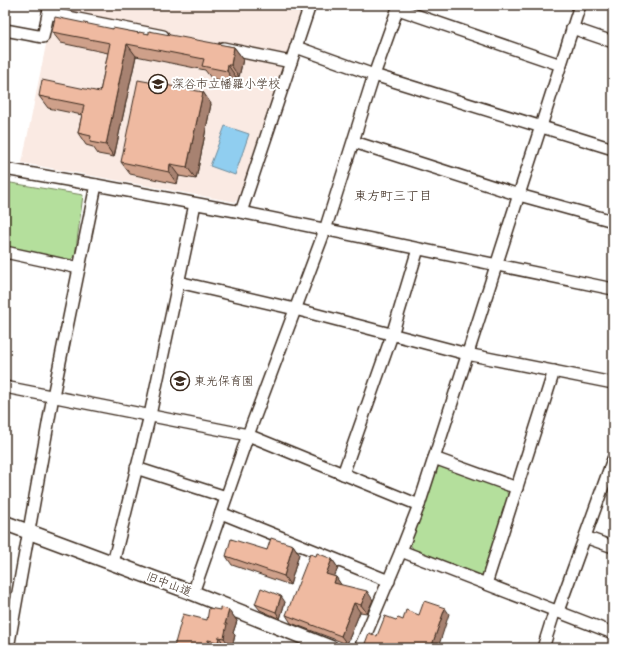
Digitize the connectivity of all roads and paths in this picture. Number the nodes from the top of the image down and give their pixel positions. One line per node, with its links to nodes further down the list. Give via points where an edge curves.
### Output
1 (310, 5): 10 (street)
2 (580, 5): 5 (street)
3 (399, 7): 12 (street); 13 (street)
4 (49, 9): 6 (street, via 43,37); 7 (street)
5 (572, 28): 8 (street); 12 (street)
6 (5, 30)
7 (173, 38)
8 (613, 42)
9 (212, 46): 11 (street)
10 (296, 47): 11 (street); 13 (street)
11 (291, 62): 21 (street)
12 (560, 65): 14 (street)
13 (374, 74): 14 (street); 15 (street)
14 (541, 126): 16 (street); 19 (street)
15 (354, 142): 19 (street); 23 (street)
16 (613, 149)
17 (5, 169): 18 (street)
18 (96, 185): 20 (street); 27 (street)
19 (518, 195): 22 (street); 26 (street)
20 (195, 204): 21 (street); 28 (street)
21 (241, 212): 23 (street)
22 (613, 221)
23 (325, 230): 24 (street); 30 (street)
24 (418, 249): 26 (street); 31 (street)
25 (5, 252): 27 (street)
26 (496, 265): 29 (street); 32 (street)
27 (79, 268): 36 (street)
28 (178, 282): 30 (street); 37 (street)
29 (613, 289)
30 (295, 309): 31 (street); 38 (street)
31 (392, 335): 32 (street); 42 (street)
32 (467, 354): 33 (street); 39 (street)
33 (554, 371): 34 (street); 43 (street)
34 (613, 383)
35 (5, 387): 36 (street)
36 (53, 396): 37 (street); 48 (street)
37 (150, 415): 38 (street); 41 (street)
38 (248, 435): 42 (street); 44 (street)
39 (434, 458): 43 (street); 45 (street)
40 (613, 459): 49 (street)
41 (136, 468): 44 (street); 52 (street)
42 (343, 474): 45 (street)
43 (516, 488): 54 (street)
44 (226, 497): 46 (street)
45 (419, 505): 51 (street)
46 (221, 513): 53 (street); 55 (street)
47 (5, 523): 48 (main road, 旧中山道)
48 (28, 531): 52 (main road, 旧中山道); 58 (street)
49 (585, 537): 50 (street); 56 (street)
50 (613, 547)
51 (402, 551): 53 (street); 54 (street)
52 (113, 563): 55 (main road, 旧中山道)
53 (389, 581): 60 (street)
54 (486, 584): 56 (street)
55 (192, 593): 59 (main road, 旧中山道)
56 (556, 611): 57 (street); 61 (street)
57 (613, 633)
58 (8, 648)
59 (331, 648)
60 (360, 648)
61 (543, 648)

